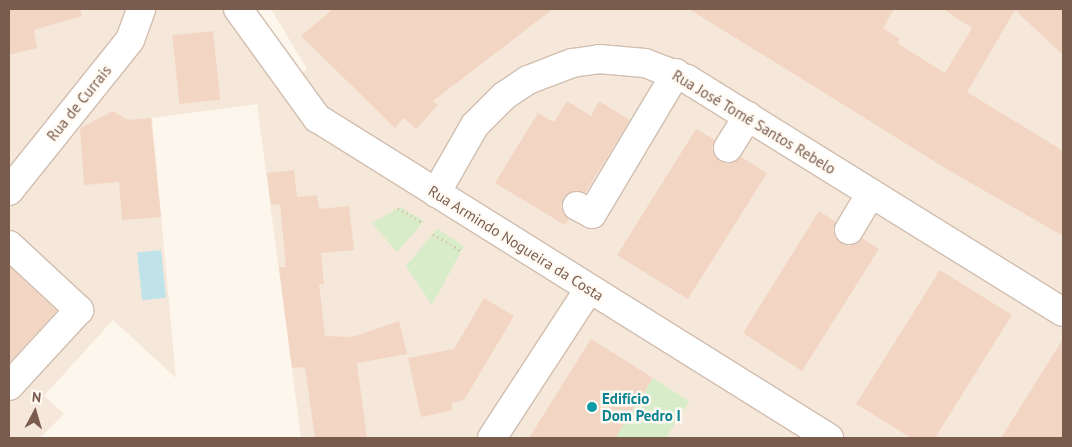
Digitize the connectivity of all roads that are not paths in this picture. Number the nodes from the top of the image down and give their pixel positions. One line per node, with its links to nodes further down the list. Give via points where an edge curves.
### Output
1 (141, 9): 6 (street, Rua de Currais, via 130,40)
2 (238, 9): 7 (street, Rua Armindo Nogueira da Costa, via 317,118)
3 (676, 73): 4 (street, Rua José Tomé Santos Rebelo); 7 (street, Rua José Tomé Santos Rebelo, via 645,63 599,59 549,69 504,96 475,126); 9 (street, via 616,157 592,214)
4 (748, 116): 5 (street); 8 (street, Rua José Tomé Santos Rebelo)
5 (728, 148)
6 (9, 191)
7 (436, 193): 12 (street, Rua Armindo Nogueira da Costa)
8 (871, 193): 10 (street); 13 (street, Rua José Tomé Santos Rebelo)
9 (577, 206)
10 (849, 230)
11 (9, 245): 14 (street, via 80,310)
12 (589, 290): 15 (street); 16 (street, Rua Armindo Nogueira da Costa)
13 (1063, 312)
14 (9, 386)
15 (492, 438)
16 (829, 438)

